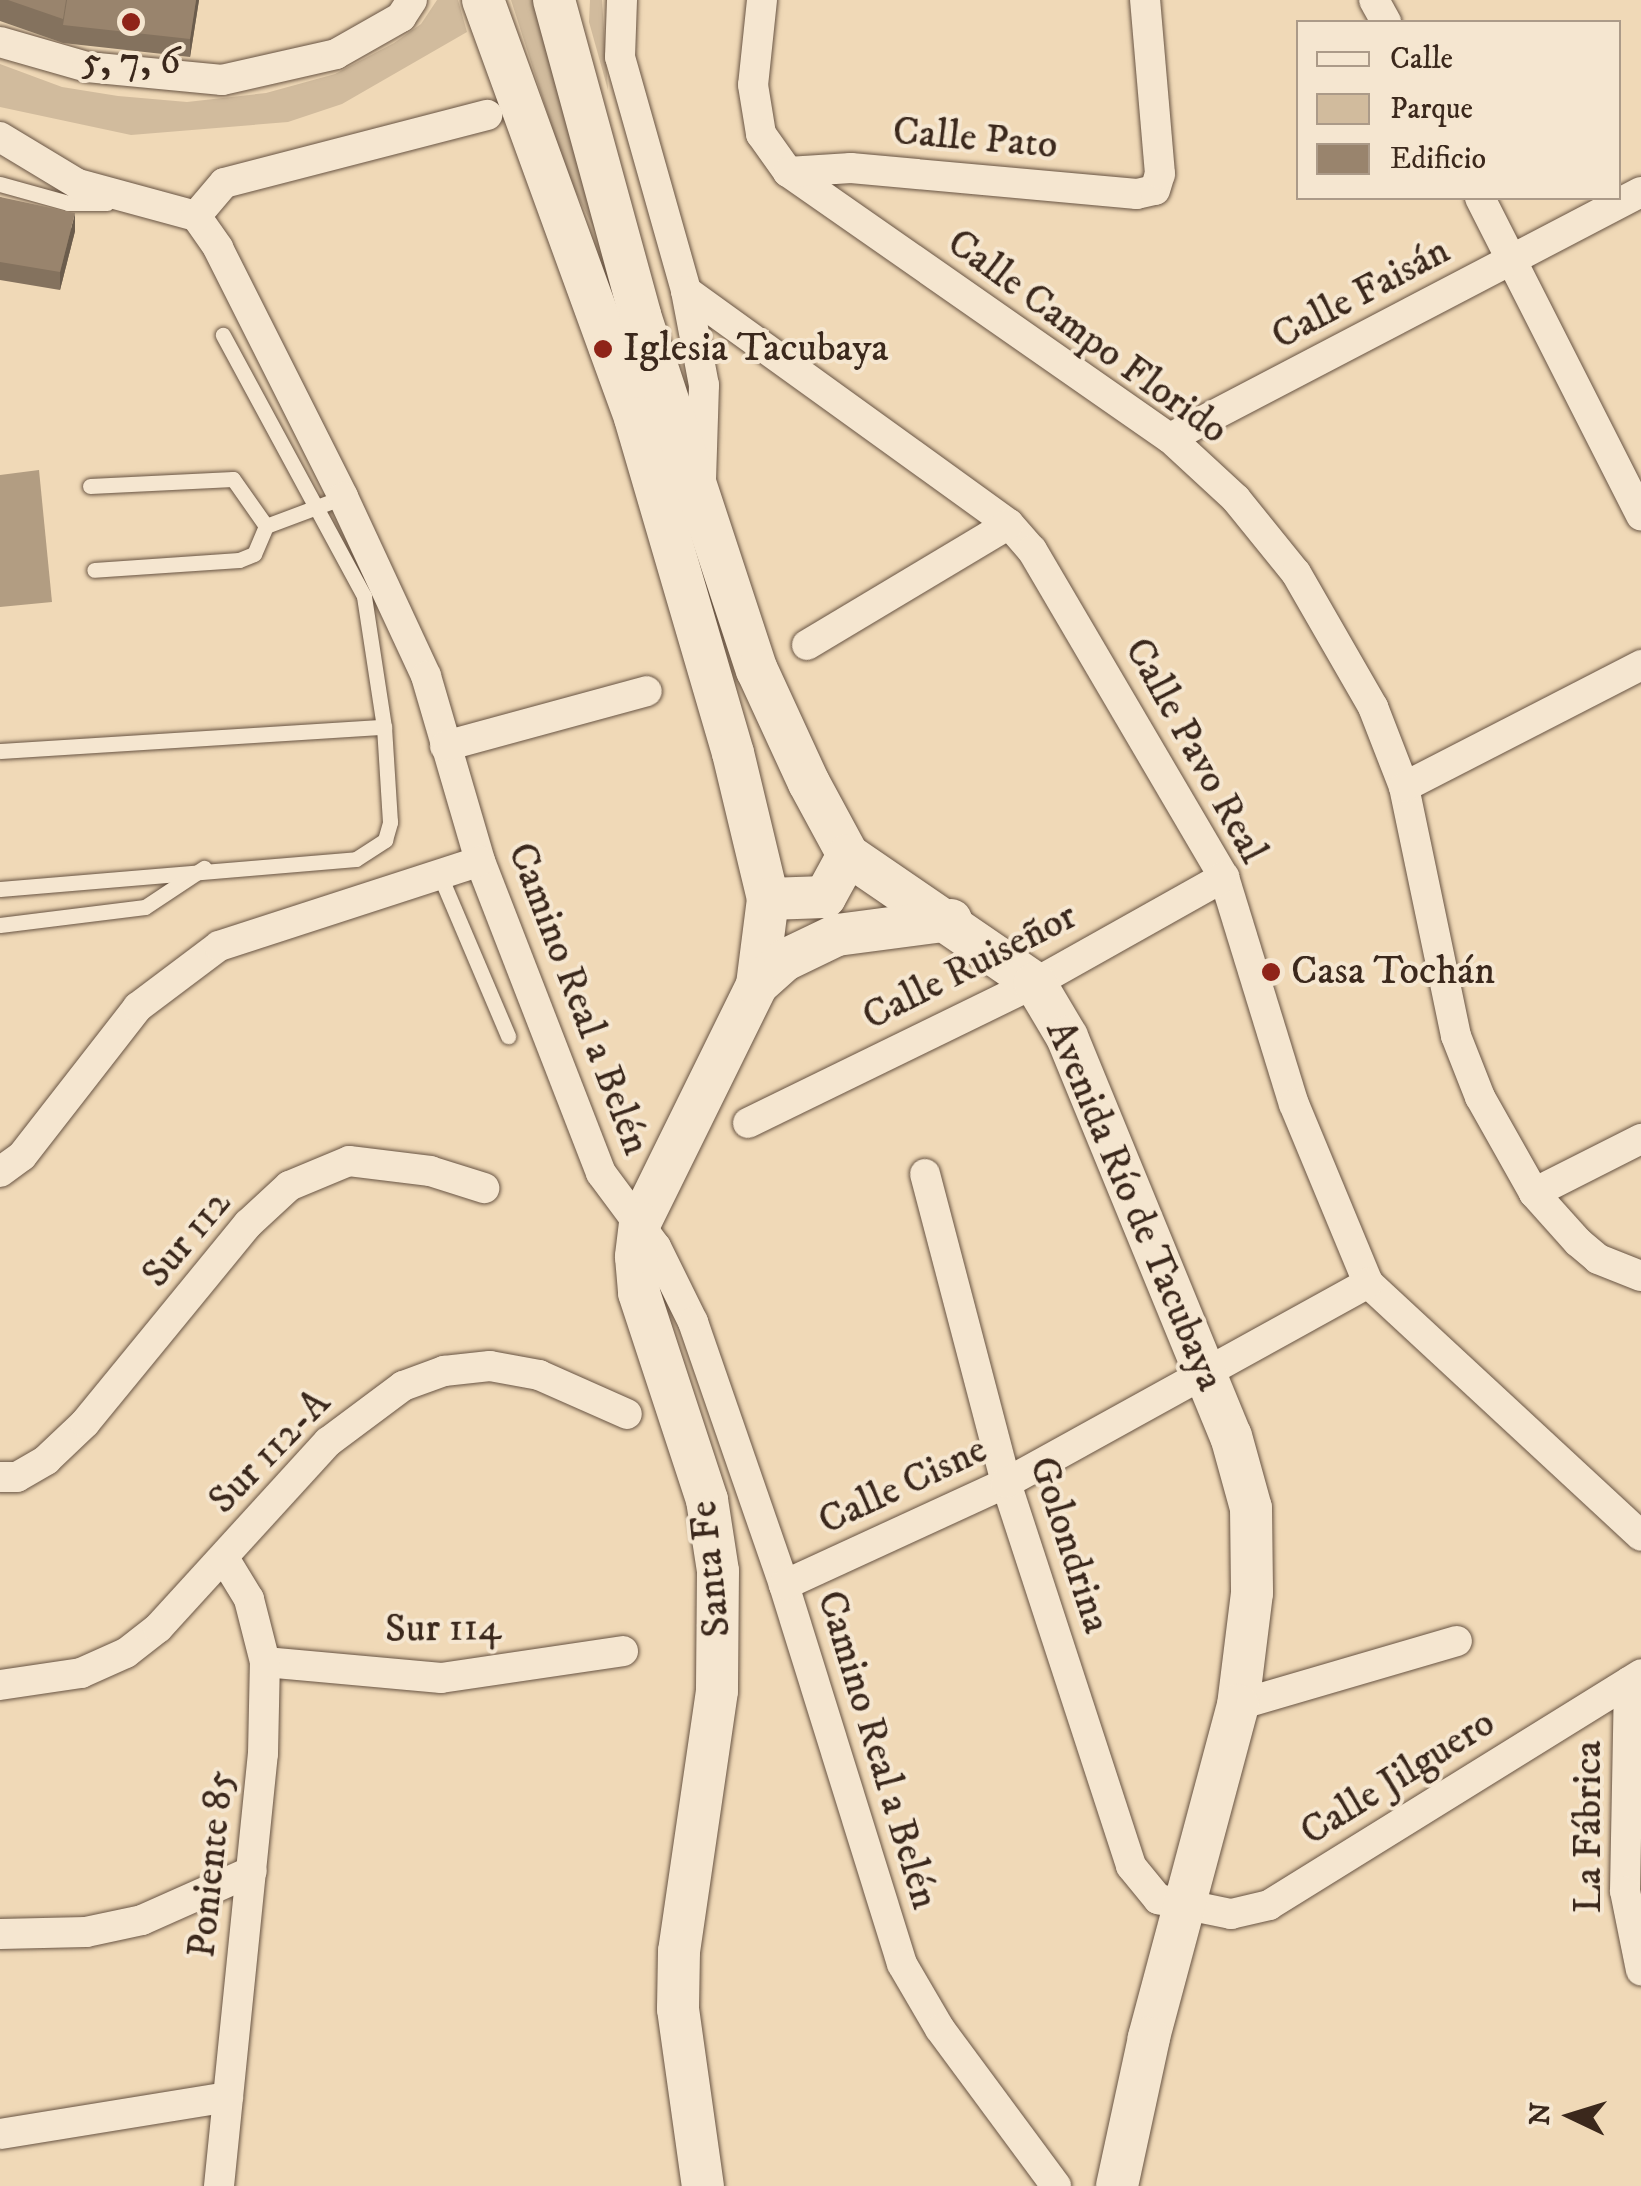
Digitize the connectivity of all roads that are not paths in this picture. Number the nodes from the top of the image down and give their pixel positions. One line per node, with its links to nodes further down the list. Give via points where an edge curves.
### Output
1 (412, 0): 7 (street, via 388,26 336,54 222,80 87,68)
2 (482, 0): 40 (main road, via 634,418 733,752)
3 (554, 0): 21 (main road, via 640,315)
4 (622, 0): 17 (street, via 620,57)
5 (762, 0): 10 (street, Calle Campo Florido, via 753,86 761,134)
6 (1144, 0): 10 (street, Calle Pato, via 1160,174 1155,190 1137,194 851,168)
7 (0, 42)
8 (487, 114): 15 (street, via 224,183)
9 (0, 137): 14 (street, via 78,184)
10 (788, 172): 19 (street, Calle Campo Florido)
11 (0, 184): 14 (lane, via 68,203)
12 (1641, 192): 16 (street, Calle Faisán)
13 (1481, 200): 16 (street)
14 (136, 202): 15 (street)
15 (196, 216): 22 (street, Camino Real a Belén, via 218,248)
16 (1513, 260): 19 (street, Calle Faisán); 23 (street)
17 (686, 291): 21 (street, via 704,385); 24 (street, Calle Pavo Real)
18 (223, 335): 22 (lane)
19 (1170, 438): 33 (street, Calle Campo Florido, via 1236,498 1296,574 1373,707)
20 (90, 486): 25 (lane, via 233,479)
21 (700, 498): 34 (main road, via 757,670)
22 (330, 503): 25 (lane); 30 (lane, via 364,596); 31 (street, Camino Real a Belén, via 426,676)
23 (1641, 515)
24 (1009, 524): 27 (street); 37 (street, Calle Pavo Real, via 1056,586)
25 (266, 526): 26 (lane, via 254,554 239,560)
26 (94, 570)
27 (808, 645)
28 (1641, 664): 33 (street)
29 (647, 690): 31 (street)
30 (384, 727): 32 (lane); 36 (lane, via 390,822 375,851 356,859)
31 (445, 746): 35 (street, Camino Real a Belén)
32 (0, 751)
33 (1404, 787): 51 (street, Calle Campo Florido, via 1456,1036 1480,1098)
34 (848, 855): 40 (main road, via 824,897); 41 (main road, Avenida Río de Tacubaya)
35 (480, 860): 38 (street); 52 (street, Camino Real a Belén, via 600,1173)
36 (204, 868): 39 (lane); 42 (lane, via 146,906)
37 (1224, 877): 43 (street, Calle Ruiseñor); 54 (street, Calle Pavo Real, via 1294,1104)
38 (441, 878): 45 (lane); 48 (street, via 219,946 138,1008 22,1156)
39 (0, 889)
40 (768, 899): 44 (main road)
41 (951, 920): 43 (main road, Avenida Río de Tacubaya); 44 (main road, via 837,936 785,960)
42 (0, 925)
43 (1035, 982): 46 (street, Calle Ruiseñor); 55 (main road, Avenida Río de Tacubaya, via 1067,1037)
44 (757, 985): 52 (main road, Santa Fe)
45 (508, 1036)
46 (748, 1122)
47 (1641, 1138): 51 (street)
48 (0, 1172)
49 (925, 1174): 58 (street, Golondrina)
50 (484, 1188): 57 (street, Sur 112, via 430,1172 349,1162 288,1186 248,1224 86,1424 46,1460 17,1477)
51 (1534, 1193): 53 (street, Calle Campo Florido, via 1598,1259)
52 (640, 1223): 61 (street, Camino Real a Belén, via 694,1322); 69 (main road, Santa Fe, via 639,1293 690,1437 718,1571 717,1692)
53 (1641, 1276)
54 (1368, 1283): 55 (street, Calle Cisne); 59 (street, Calle Pavo Real)
55 (1207, 1378): 58 (street, Calle Cisne); 67 (main road, Avenida Río de Tacubaya, via 1252,1508 1252,1593)
56 (627, 1414): 60 (street, Sur 112-A, via 539,1376 490,1366 417,1381 366,1409 328,1442)
57 (0, 1477)
58 (1006, 1483): 61 (street, Calle Cisne); 70 (street, Golondrina, via 1131,1866 1158,1899)
59 (1641, 1536)
60 (224, 1558): 64 (street, Poniente 85, via 249,1599); 65 (street, Sur 112-A, via 126,1652 81,1673)
61 (784, 1585): 78 (street, Camino Real a Belén, via 902,1964 940,2029)
62 (1458, 1641): 67 (street)
63 (623, 1652): 64 (street, Sur 114, via 442,1678)
64 (265, 1662): 68 (street, Poniente 85)
65 (0, 1686)
66 (1635, 1690): 70 (street, Calle Jilguero, via 1268,1905 1231,1914); 72 (street, La Fábrica, via 1626,1891)
67 (1238, 1705): 70 (main road, Avenida Río de Tacubaya)
68 (252, 1871): 71 (street, via 142,1920 86,1932); 73 (street, Poniente 85)
69 (685, 1890): 76 (main road, via 654,1984 651,2030); 77 (main road, Santa Fe, via 678,2008)
70 (1186, 1910): 79 (main road, Avenida Río de Tacubaya); 80 (main road, via 1182,1989)
71 (0, 1934)
72 (1641, 1970)
73 (228, 2097): 74 (street); 75 (street, Poniente 85)
74 (0, 2134)
75 (219, 2186)
76 (673, 2186)
77 (703, 2186)
78 (1056, 2186)
79 (1116, 2186)
80 (1145, 2186)

